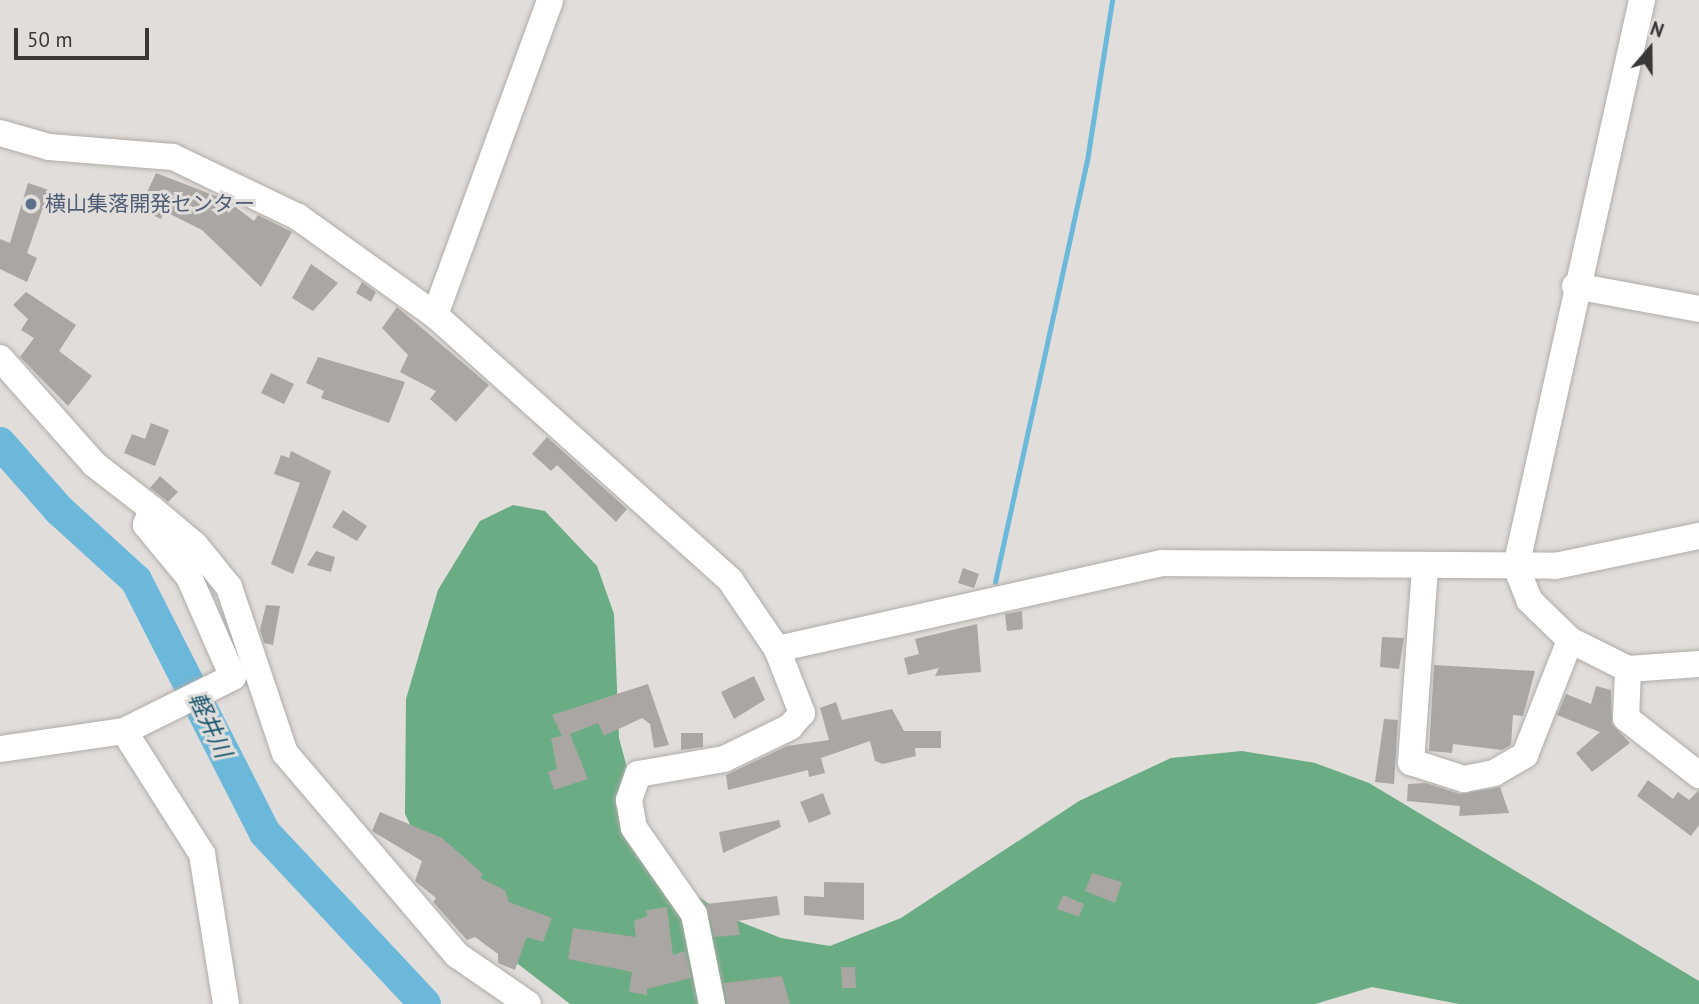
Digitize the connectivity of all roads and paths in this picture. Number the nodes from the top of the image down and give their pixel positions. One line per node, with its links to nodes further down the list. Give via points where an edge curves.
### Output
1 (550, 0): 6 (street)
2 (1642, 0): 4 (street)
3 (0, 133): 6 (street, via 49,147 149,152 198,166 298,217)
4 (1575, 286): 5 (street); 10 (street)
5 (1699, 309)
6 (435, 315): 13 (street, via 730,580)
7 (0, 358): 8 (street, via 94,464)
8 (152, 509): 16 (street, via 146,525 189,577 232,671 226,687); 19 (street, via 195,545 229,586 285,753 457,955)
9 (1699, 536): 10 (street, via 1555,566)
10 (1516, 567): 11 (street); 12 (street, via 1529,600)
11 (1425, 568): 12 (street, via 1411,762 1464,779 1494,774 1525,755); 13 (street, via 1265,559 1162,563)
12 (1570, 640): 15 (street)
13 (777, 649): 21 (street, via 802,713 799,721 724,759 651,769 630,785 634,828 694,914)
14 (1699, 664): 15 (street)
15 (1628, 669): 18 (street, via 1626,718)
16 (124, 731): 17 (street); 20 (street, via 202,854)
17 (0, 749)
18 (1699, 775)
19 (516, 1001)
20 (226, 1004)
21 (712, 1004)

